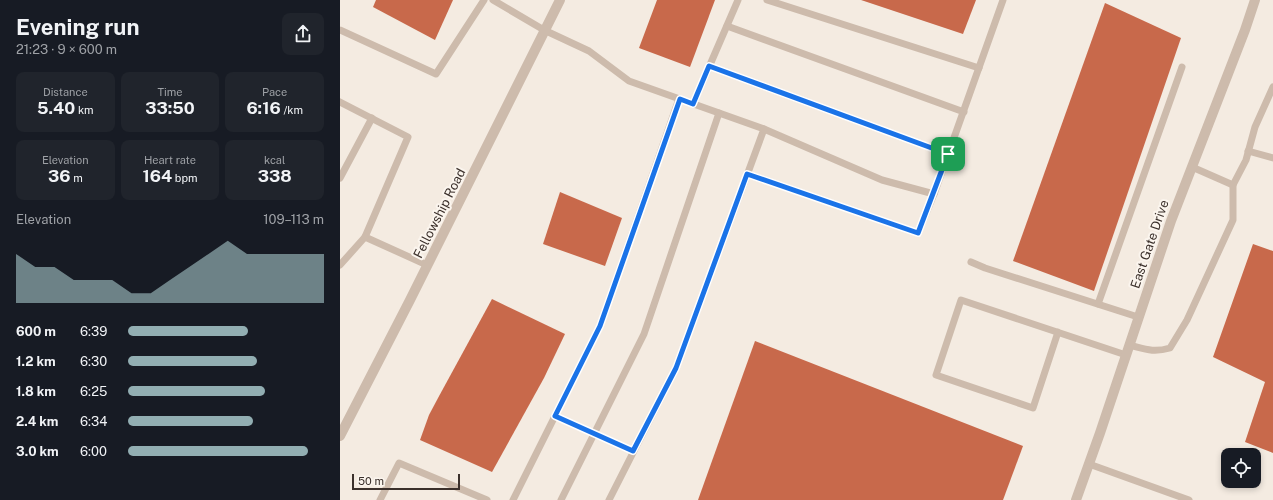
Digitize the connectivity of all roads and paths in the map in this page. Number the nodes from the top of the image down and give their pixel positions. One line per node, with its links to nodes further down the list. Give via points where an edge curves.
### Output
1 (484, 0): 9 (lane, via 436,74)
2 (493, 0): 10 (lane)
3 (560, 0): 10 (street, Fellowship Road)
4 (738, 0): 8 (lane)
5 (767, 0): 13 (lane)
6 (1003, 0): 13 (lane)
7 (1255, 0): 25 (street, East Gate Drive)
8 (727, 26): 11 (lane); 18 (lane)
9 (340, 30)
10 (544, 30): 15 (lane, via 589,51 629,81); 33 (street, Fellowship Road)
11 (709, 66): 17 (lane); 23 (lane)
12 (1182, 67): 34 (lane)
13 (980, 68): 18 (lane)
14 (1273, 86): 22 (lane)
15 (680, 99): 17 (lane); 39 (lane, via 600,326)
16 (340, 102): 20 (lane)
17 (693, 104): 19 (lane)
18 (964, 112): 23 (lane)
19 (719, 113): 21 (lane); 40 (lane, via 644,334)
20 (372, 118): 27 (lane); 30 (lane, via 408,137)
21 (764, 129): 26 (lane); 29 (lane, via 882,180)
22 (1248, 151): 24 (lane); 28 (lane)
23 (948, 154): 29 (lane)
24 (1273, 158)
25 (1192, 167): 28 (lane); 35 (street, East Gate Drive)
26 (747, 174): 29 (lane, via 918,233); 42 (lane, via 676,368)
27 (340, 178)
28 (1233, 185): 37 (lane, via 1233,220 1187,320 1170,348 1148,350)
29 (934, 194)
30 (365, 237): 32 (lane); 33 (lane)
31 (971, 262): 34 (lane)
32 (340, 265)
33 (426, 265): 41 (street, Fellowship Road)
34 (1098, 304): 35 (lane)
35 (1138, 317): 37 (street, East Gate Drive)
36 (1058, 332): 36 (lane, via 961,300 936,376 1033,408); 38 (lane)
37 (1129, 344): 38 (street, East Gate Drive)
38 (1126, 355): 43 (street, East Gate Drive)
39 (555, 416): 40 (lane); 46 (lane)
40 (594, 434): 42 (lane); 47 (lane)
41 (340, 436)
42 (633, 451): 48 (lane)
43 (1089, 464): 49 (street, East Gate Drive); 50 (lane)
44 (380, 500): 45 (lane, via 399,463)
45 (488, 500)
46 (513, 500)
47 (561, 500)
48 (609, 500)
49 (1076, 500)
50 (1189, 500)

